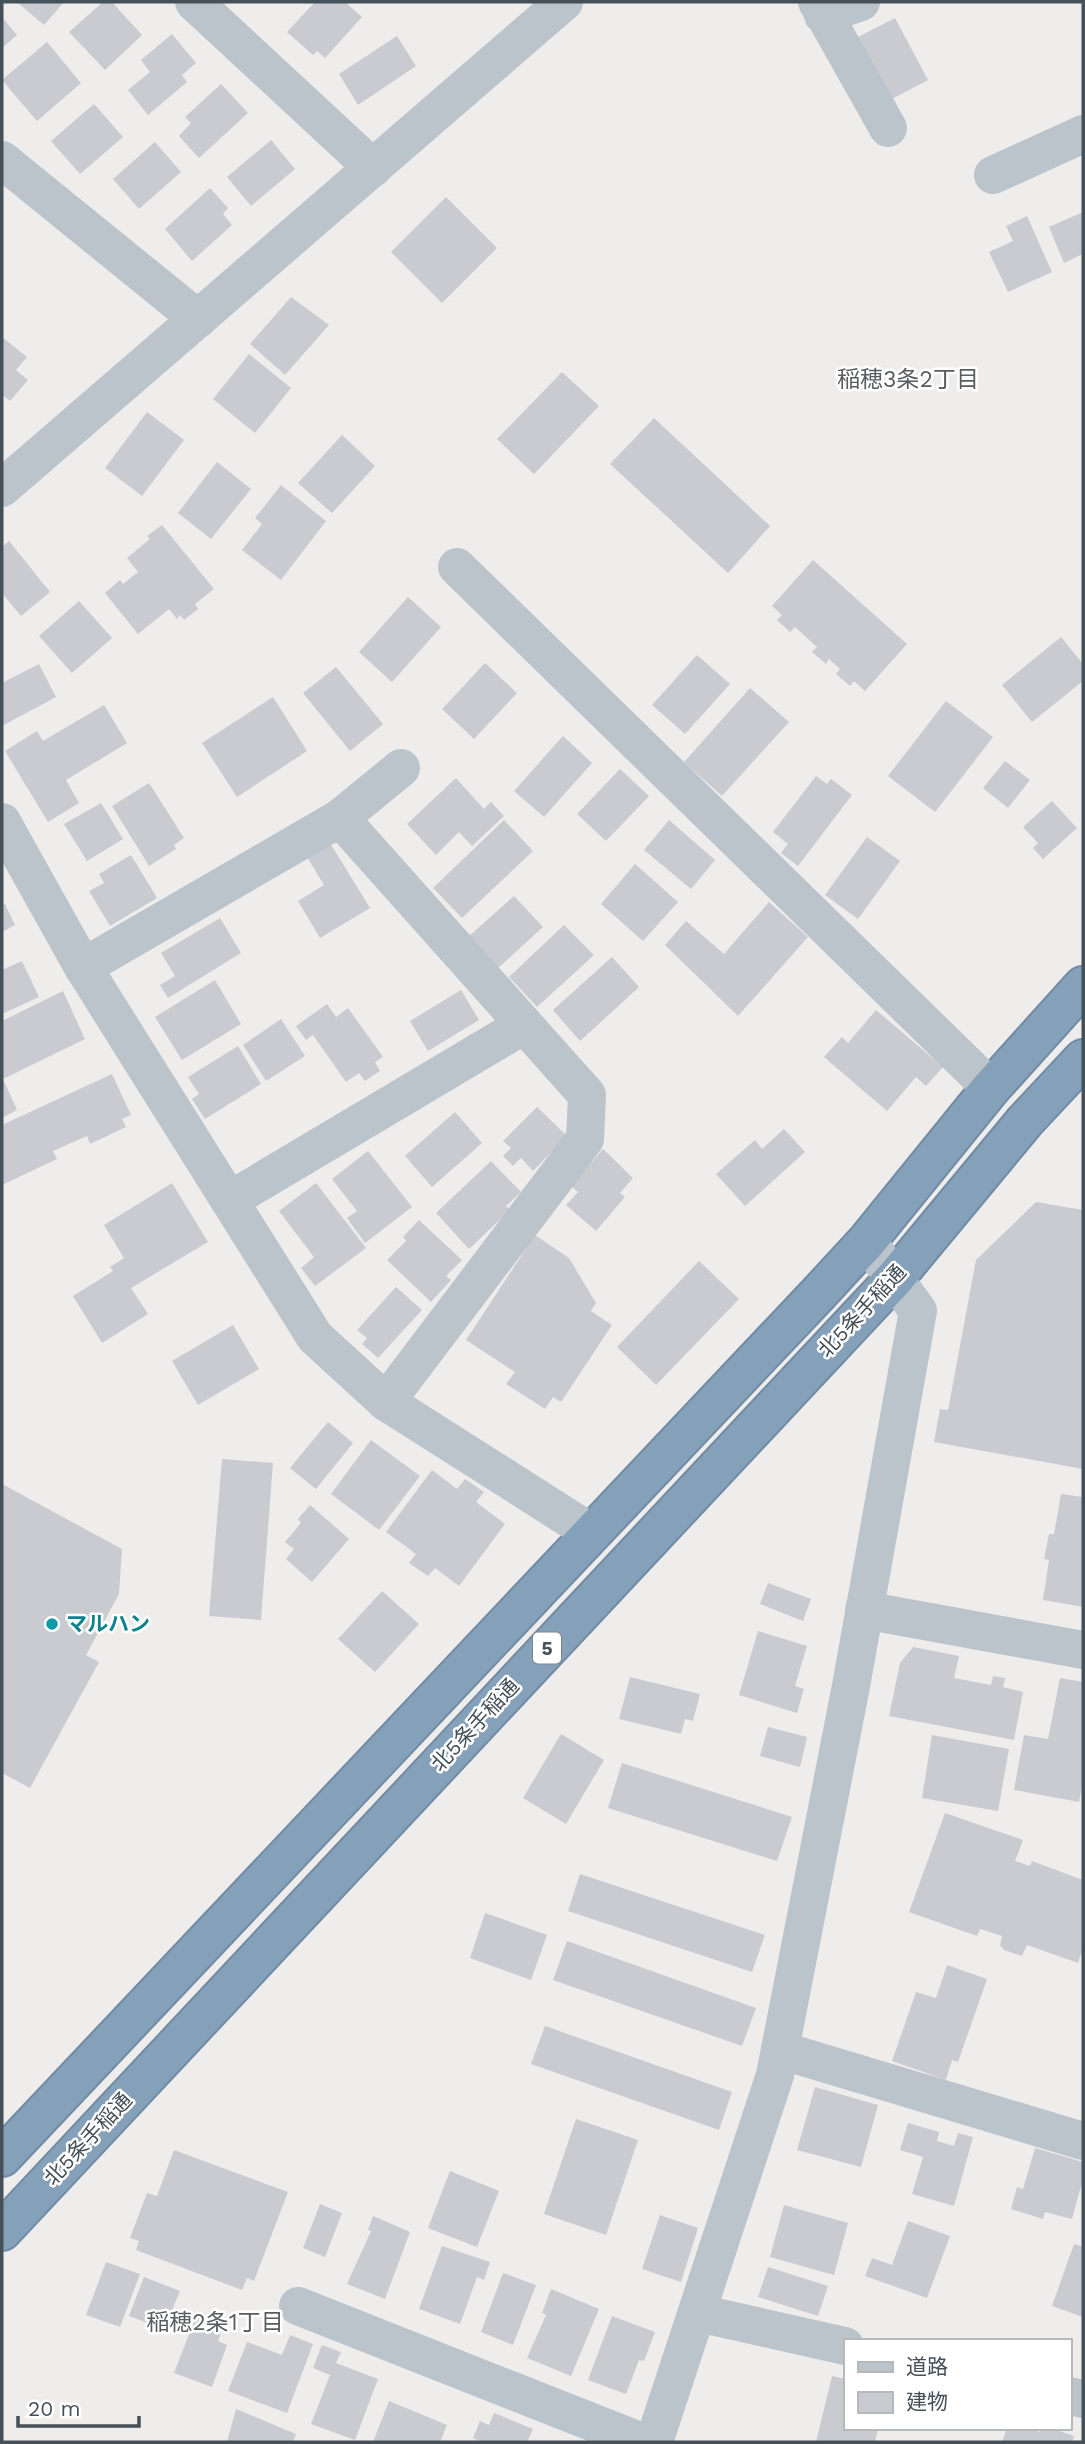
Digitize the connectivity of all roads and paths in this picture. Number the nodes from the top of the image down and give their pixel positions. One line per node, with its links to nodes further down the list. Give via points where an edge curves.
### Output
1 (194, 2): 8 (street)
2 (564, 2): 8 (street)
3 (860, 2): 4 (street)
4 (820, 9): 5 (street)
5 (888, 128)
6 (1083, 134): 9 (street)
7 (2, 160): 10 (street)
8 (373, 168): 10 (street)
9 (993, 175)
10 (198, 319): 11 (street)
11 (2, 488)
12 (457, 567): 20 (street)
13 (401, 768): 14 (street)
14 (340, 818): 16 (street); 18 (street)
15 (2, 822): 16 (street)
16 (83, 967): 21 (street)
17 (1083, 986): 20 (highway, 北5条手稲通 / 5)
18 (524, 1025): 21 (street); 24 (street, via 587,1095 585,1139)
19 (1083, 1059): 23 (highway, 北5条手稲通 / 5, via 1025,1121)
20 (991, 1088): 22 (highway, 北5条手稲通 / 5)
21 (230, 1200): 24 (street, via 315,1337)
22 (867, 1241): 23 (street); 25 (highway, 北5条手稲通 / 5)
23 (895, 1278): 26 (street, via 918,1311); 31 (highway, 北5条手稲通 / 5)
24 (387, 1402): 25 (street)
25 (592, 1533): 30 (highway, 北5条手稲通 / 5)
26 (864, 1610): 27 (street); 28 (street)
27 (1083, 1650)
28 (780, 2050): 29 (street); 33 (street)
29 (1083, 2141)
30 (2, 2157)
31 (2, 2231)
32 (298, 2306): 35 (street)
33 (698, 2313): 34 (street); 36 (street)
34 (844, 2346)
35 (642, 2442)
36 (654, 2442)

